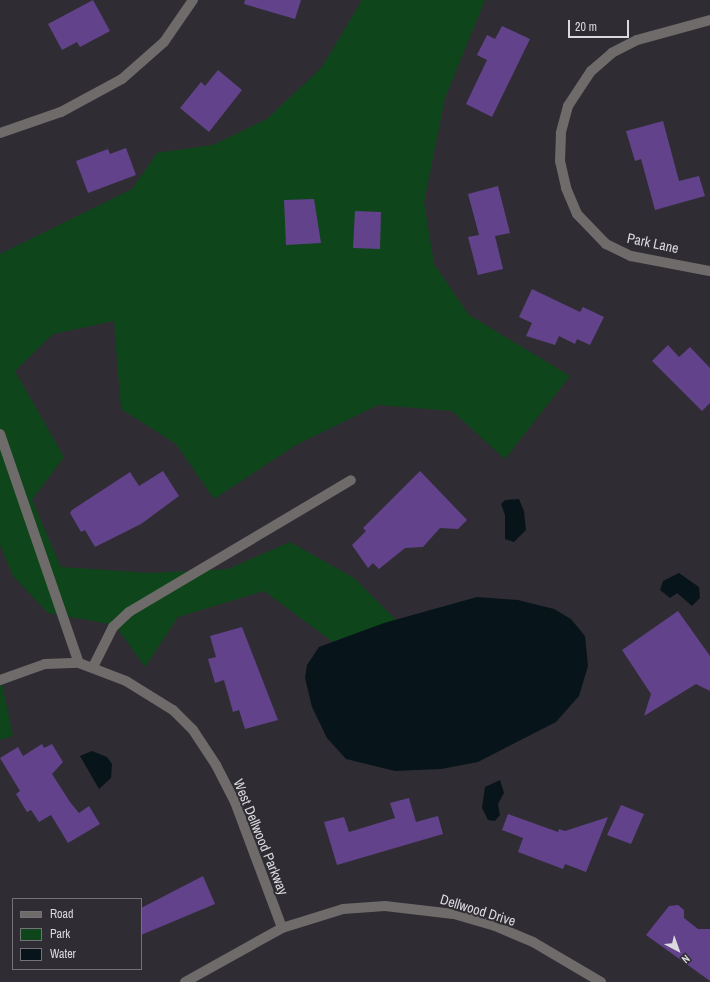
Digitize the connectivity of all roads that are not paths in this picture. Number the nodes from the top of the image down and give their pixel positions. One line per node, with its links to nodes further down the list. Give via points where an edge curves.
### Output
1 (193, 0): 3 (street, via 164,42 122,79 60,112)
2 (710, 20): 4 (street, Park Lane, via 637,40 612,53 591,71 568,106 561,133 560,161 566,188 577,214 606,244 631,256)
3 (0, 133)
4 (710, 271)
5 (0, 434): 7 (street)
6 (351, 480): 8 (street, via 129,612 113,627)
7 (79, 663): 8 (street, West Dellwood Parkway); 9 (street, West Dellwood Parkway, via 46,664)
8 (93, 667): 10 (street, West Dellwood Parkway, via 163,701 193,730 235,802)
9 (0, 680)
10 (282, 928): 11 (street, Dellwood Drive); 12 (street, Dellwood Drive, via 343,909 413,907 495,926 533,942)
11 (185, 982)
12 (601, 982)

